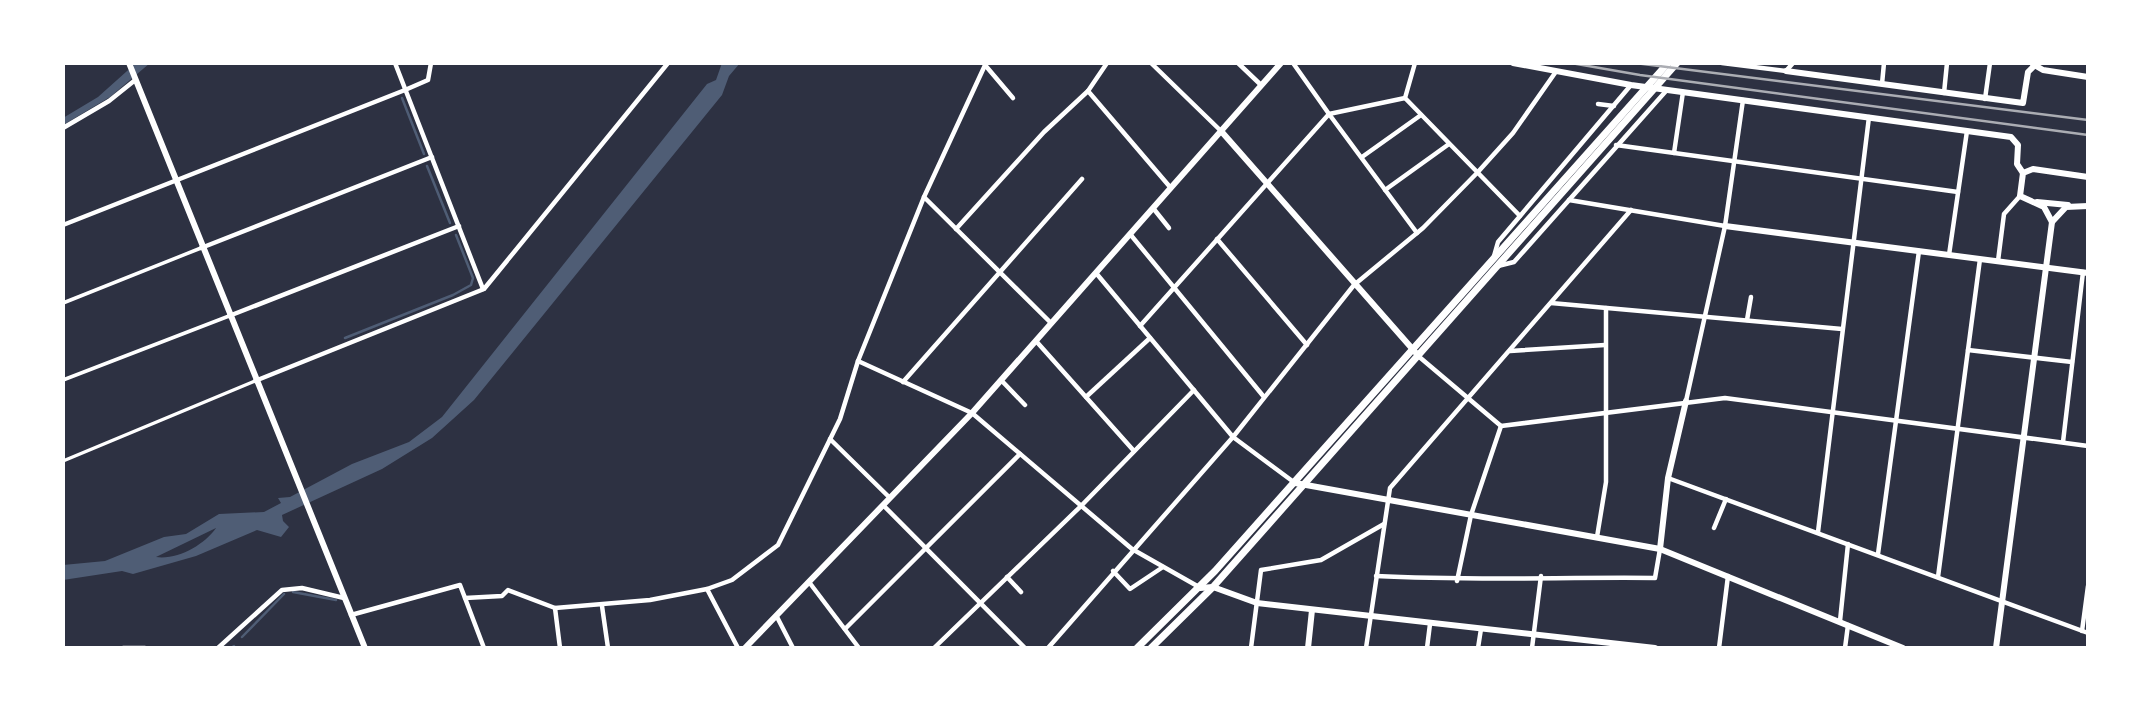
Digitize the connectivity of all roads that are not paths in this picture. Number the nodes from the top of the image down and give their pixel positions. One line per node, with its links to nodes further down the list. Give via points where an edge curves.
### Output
1 (129, 63): 24 (street)
2 (395, 63): 28 (street)
3 (431, 63): 28 (street, via 428,80)
4 (668, 63): 92 (street)
5 (1107, 63): 30 (street)
6 (1150, 63): 44 (street)
7 (1238, 63): 26 (street)
8 (1281, 63): 26 (street)
9 (1293, 63): 39 (street)
10 (1415, 63): 34 (street)
11 (1513, 63): 22 (street)
12 (1668, 63): 42 (main road)
13 (1677, 63): 42 (main road)
14 (1722, 63): 21 (street)
15 (1793, 63): 21 (street)
16 (1884, 63): 25 (street)
17 (1947, 63): 32 (street)
18 (1990, 63): 35 (street)
19 (986, 64): 33 (street); 63 (street)
20 (2033, 64): 23 (street, via 2043,71); 35 (street, via 2023,103)
21 (1786, 71): 25 (street)
22 (1555, 73): 27 (street); 52 (street, via 1513,133)
23 (2088, 77)
24 (134, 81): 43 (street); 57 (street)
25 (1882, 84): 32 (street)
26 (1261, 85): 44 (street)
27 (1631, 85): 29 (street); 38 (street)
28 (405, 90): 49 (street); 57 (street)
29 (1667, 90): 31 (street); 47 (street)
30 (1087, 91): 59 (street); 76 (street)
31 (1683, 92): 36 (street); 48 (street)
32 (1944, 93): 35 (street)
33 (1013, 98)
34 (1405, 98): 39 (street); 40 (street)
35 (1985, 99)
36 (1743, 100): 41 (street); 51 (street)
37 (1598, 104): 38 (street)
38 (1614, 106): 70 (street)
39 (1329, 114): 50 (street); 58 (street)
40 (1421, 115): 46 (street); 50 (street)
41 (1869, 117): 45 (street); 56 (street)
42 (1617, 126): 86 (main road)
43 (63, 128)
44 (1221, 131): 58 (street); 59 (street)
45 (1966, 131): 53 (street, via 2015,139 2017,164); 61 (street)
46 (1449, 144): 52 (street); 60 (street)
47 (1616, 145): 48 (street); 64 (street)
48 (1674, 153): 51 (street)
49 (432, 157): 73 (street); 81 (street)
50 (1361, 158): 60 (street)
51 (1735, 160): 56 (street); 74 (street)
52 (1477, 173): 70 (street); 78 (street)
53 (2023, 173): 54 (street, via 2034,169); 62 (street)
54 (2088, 177)
55 (1082, 178): 88 (street)
56 (1860, 179): 61 (street); 80 (street)
57 (175, 182): 72 (street); 81 (street)
58 (1266, 183): 79 (street); 91 (street)
59 (1171, 187): 68 (street)
60 (1385, 190): 78 (street)
61 (1958, 192): 83 (street)
62 (2020, 196): 65 (street); 85 (street, via 2004,214)
63 (924, 197): 76 (street); 112 (street)
64 (1569, 201): 69 (street); 86 (street, via 1514,262)
65 (2034, 202): 66 (street); 71 (street, via 2048,210)
66 (2070, 206): 67 (street); 71 (street)
67 (2088, 206)
68 (1152, 208): 75 (street); 77 (street)
69 (1631, 211): 74 (street); 96 (street)
70 (1520, 216): 86 (street, via 1497,242)
71 (2052, 222): 87 (street)
72 (63, 225)
73 (459, 226): 92 (street); 98 (street)
74 (1725, 226): 80 (street); 99 (street)
75 (1169, 228)
76 (956, 229): 88 (street)
77 (1129, 233): 89 (street); 93 (street)
78 (1417, 233): 91 (street)
79 (1217, 240): 93 (street); 106 (street)
80 (1852, 241): 82 (street); 103 (street)
81 (201, 248): 95 (street); 98 (street)
82 (1919, 251): 83 (street); 127 (street)
83 (1950, 255): 84 (street)
84 (1980, 259): 85 (street); 108 (street)
85 (1998, 261): 87 (street)
86 (1495, 263): 110 (main road)
87 (2046, 268): 90 (street); 111 (street)
88 (999, 272): 101 (street); 117 (street)
89 (1095, 272): 101 (street); 102 (street)
90 (2085, 273): 113 (street)
91 (1354, 285): 106 (street); 110 (street)
92 (484, 289): 116 (street)
93 (1174, 289): 102 (street); 120 (street)
94 (1751, 297): 100 (street)
95 (63, 303)
96 (1551, 303): 97 (street); 109 (street)
97 (1606, 308): 99 (street); 107 (street)
98 (229, 316): 114 (street); 116 (street)
99 (1705, 317): 100 (street); 122 (street)
100 (1747, 320): 103 (street)
101 (1051, 324): 105 (street)
102 (1140, 326): 104 (street)
103 (1842, 329): 124 (street)
104 (1150, 338): 118 (street); 119 (street)
105 (1036, 341): 115 (street); 119 (street)
106 (1307, 345): 120 (street)
107 (1605, 345): 109 (street); 125 (street)
108 (1968, 350): 111 (street); 129 (street)
109 (1510, 351): 121 (street)
110 (1415, 352): 121 (street); 139 (main road)
111 (2035, 356): 113 (street); 130 (street)
112 (858, 361): 117 (street); 132 (street)
113 (2073, 362): 133 (street)
114 (63, 380)
115 (1002, 380): 123 (street); 126 (street)
116 (255, 381): 137 (street); 169 (street)
117 (903, 382): 126 (street)
118 (1194, 390): 131 (street); 135 (street)
119 (1086, 397): 135 (street)
120 (1264, 398): 131 (street)
121 (1469, 398): 128 (street); 142 (street, via 1390,488)
122 (1686, 401): 124 (street, via 1725,398); 125 (street); 138 (street)
123 (1025, 405)
124 (1832, 410): 127 (street); 148 (street)
125 (1607, 411): 128 (street); 149 (street, via 1606,482)
126 (972, 413): 136 (street); 140 (street)
127 (1896, 418): 129 (street); 154 (street)
128 (1502, 426): 145 (street)
129 (1958, 427): 130 (street); 160 (street)
130 (2023, 436): 133 (street); 171 (street)
131 (1233, 437): 139 (street); 152 (street)
132 (830, 439): 140 (street); 167 (street, via 778,545 732,580)
133 (2063, 442): 134 (street)
134 (2088, 446)
135 (1134, 451): 144 (street)
136 (1020, 454): 144 (street); 151 (street)
137 (63, 461)
138 (1668, 478): 141 (street); 153 (street)
139 (1298, 484): 142 (street); 165 (main road); 166 (main road)
140 (890, 498): 143 (street)
141 (1726, 499): 147 (street); 148 (street)
142 (1388, 501): 145 (street); 146 (street)
143 (883, 505): 151 (street); 162 (street)
144 (1081, 506): 152 (street); 161 (street)
145 (1471, 515): 149 (street); 163 (street)
146 (1384, 524): 158 (street); 173 (street, via 1321,560 1261,570)
147 (1714, 528)
148 (1818, 532): 150 (street)
149 (1597, 537): 153 (street)
150 (1848, 544): 154 (street); 180 (street)
151 (926, 548): 172 (street); 183 (street)
152 (1132, 549): 155 (street); 156 (street)
153 (1660, 549): 157 (street); 159 (street, via 1655,578)
154 (1878, 554): 160 (street)
155 (1163, 567): 156 (street, via 1130,589); 166 (street)
156 (1113, 571): 200 (street)
157 (1728, 575): 180 (street); 210 (street)
158 (1376, 576): 163 (street); 178 (street)
159 (1541, 576): 163 (street); 186 (street)
160 (1938, 577): 171 (street)
161 (1007, 578): 168 (street); 172 (street)
162 (809, 581): 179 (street); 183 (street)
163 (1457, 581)
164 (2088, 586): 185 (street)
165 (1213, 587): 166 (street); 173 (street); 202 (main road)
166 (1200, 588): 201 (main road)
167 (707, 589): 174 (street); 194 (street)
168 (1021, 592)
169 (344, 598): 177 (street); 189 (street, via 302,588 282,590)
170 (465, 598): 175 (street, via 502,596 508,590); 177 (street, via 460,585); 191 (street)
171 (2002, 600): 185 (street); 213 (street)
172 (980, 603): 198 (street); 199 (street)
173 (1257, 603): 176 (street); 203 (street)
174 (602, 606): 175 (street); 193 (street)
175 (555, 608): 192 (street)
176 (1312, 610): 178 (street); 204 (street)
177 (351, 615): 190 (street)
178 (1370, 616): 181 (street); 205 (street)
179 (777, 617): 195 (street); 196 (street)
180 (1840, 621): 182 (street)
181 (1430, 624): 184 (street); 206 (street)
182 (1848, 624): 211 (street); 212 (street)
183 (845, 629): 197 (street)
184 (1480, 629): 186 (street); 207 (street)
185 (2085, 632)
186 (1534, 634): 208 (street); 209 (street)
187 (123, 648): 188 (street)
188 (145, 648)
189 (218, 648)
190 (365, 648)
191 (484, 648)
192 (560, 648)
193 (608, 648)
194 (738, 648)
195 (745, 648)
196 (793, 648)
197 (859, 648)
198 (934, 648)
199 (1025, 648)
200 (1048, 648)
201 (1137, 648)
202 (1151, 648)
203 (1251, 648)
204 (1308, 648)
205 (1366, 648)
206 (1427, 648)
207 (1478, 648)
208 (1532, 648)
209 (1655, 648)
210 (1719, 648)
211 (1845, 648)
212 (1903, 648)
213 (1996, 648)

